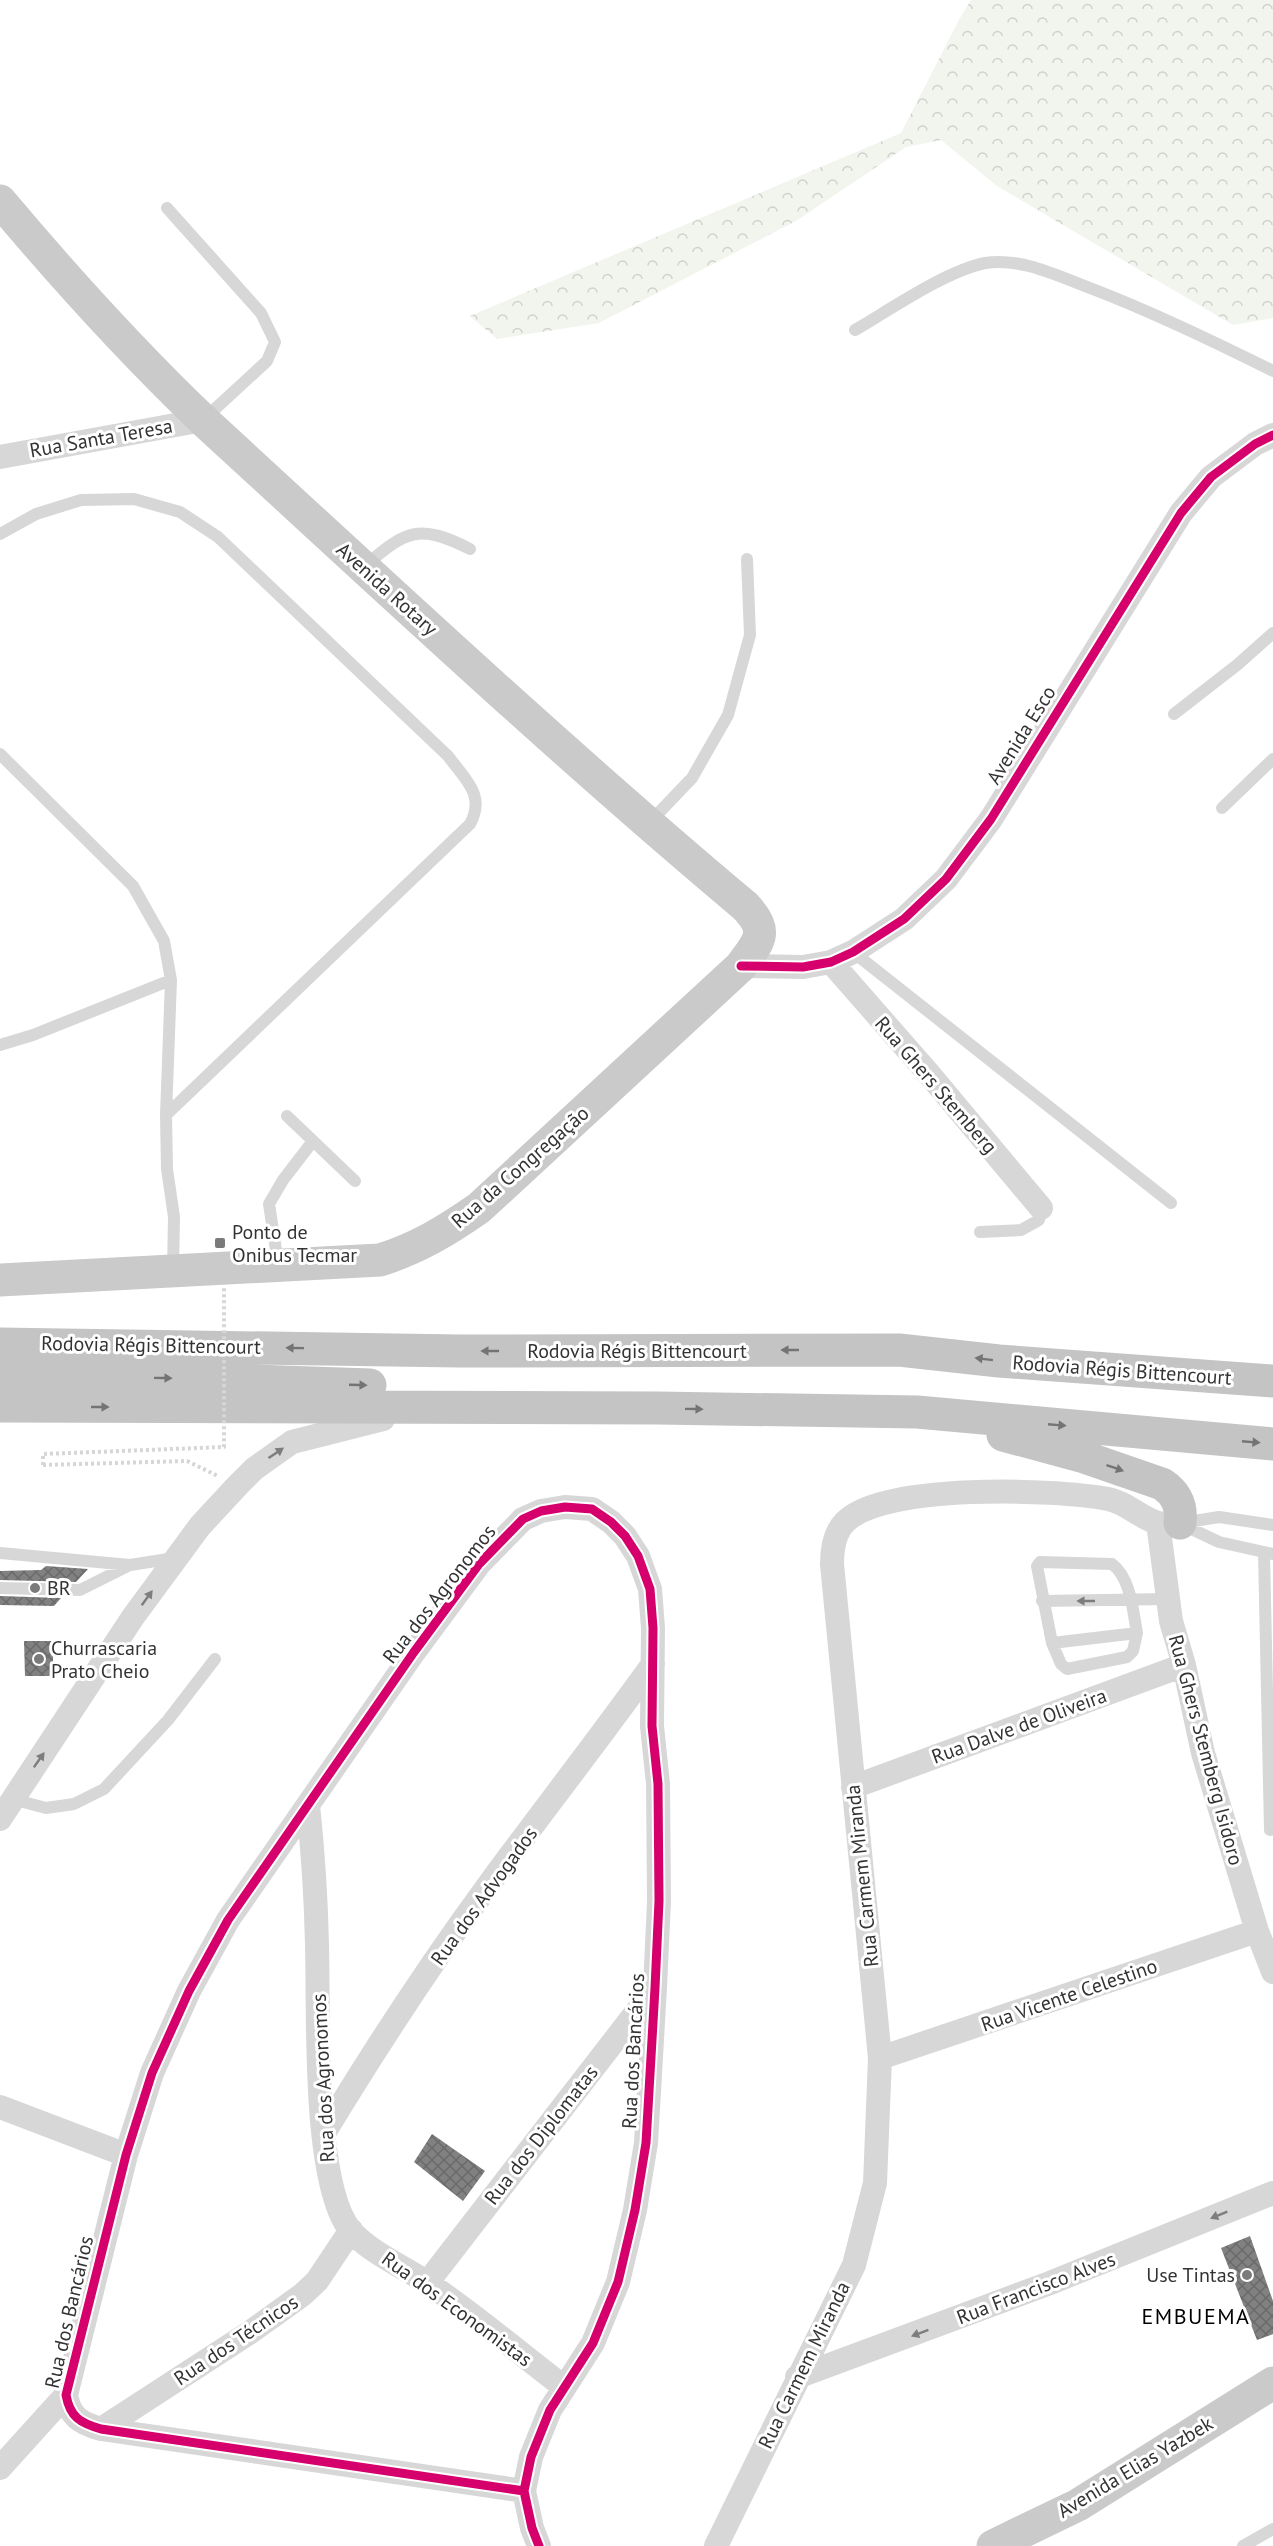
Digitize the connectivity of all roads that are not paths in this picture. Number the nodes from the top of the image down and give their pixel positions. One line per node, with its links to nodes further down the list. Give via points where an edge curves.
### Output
1 (0, 201): 5 (main road, Avenida Rotary, via 44,254)
2 (167, 208): 5 (lane, via 261,313 275,342 267,361)
3 (855, 330): 4 (lane, via 956,272 986,263 1012,263 1046,271 1155,313)
4 (1273, 371)
5 (203, 420): 7 (street, Rua Santa Teresa); 11 (main road, Avenida Rotary)
6 (1273, 435): 18 (street, Avenida Esco, via 1211,477 1181,513 991,819 946,879 904,919)
7 (0, 457)
8 (0, 534): 23 (lane, via 36,514 81,500 134,499 180,512 218,537 448,756 477,800 477,812 470,824)
9 (470, 549): 11 (lane, via 422,531 405,537)
10 (747, 559): 17 (lane, via 750,635 728,715 692,778)
11 (363, 567): 17 (main road, Avenida Rotary)
12 (1273, 633): 13 (lane)
13 (1174, 714)
14 (0, 754): 21 (lane, via 133,886 164,941)
15 (1273, 759): 16 (lane)
16 (1222, 808)
17 (648, 824): 20 (main road, Avenida Rotary, via 757,919 759,940)
18 (853, 952): 19 (street, Avenida Esco); 27 (lane)
19 (831, 962): 20 (street, Avenida Esco, via 803,967); 28 (street, Rua Ghers Stemberg)
20 (741, 966): 30 (main road, Rua da Congregação, via 479,1208 444,1233 380,1260)
21 (171, 980): 22 (lane); 23 (lane)
22 (0, 1045)
23 (166, 1115): 31 (lane, via 167,1169 174,1217)
24 (287, 1116): 25 (lane)
25 (313, 1141): 26 (lane); 30 (lane, via 269,1204)
26 (355, 1181)
27 (1171, 1203)
28 (1041, 1208): 29 (lane, via 1039,1221 1021,1230)
29 (980, 1232)
30 (278, 1264): 31 (main road, Rua da Congregação)
31 (173, 1269): 32 (main road, Rua da Congregação)
32 (0, 1280)
33 (0, 1344): 35 (highway, Rodovia Régis Bittencourt, one-way to 33, via 899,1350 459,1351)
34 (0, 1377): 38 (highway, one-way to 38, via 168,1378 432,1388)
35 (1273, 1381)
36 (0, 1406): 37 (highway, one-way to 37)
37 (460, 1407): 38 (highway); 40 (highway)
38 (658, 1408): 39 (highway, one-way to 39)
39 (917, 1412): 42 (highway, one-way to 42); 43 (highway, one-way to 43, via 1082,1456 1162,1484 1178,1502)
40 (383, 1419): 41 (highway, via 94,1429 43,1420); 47 (street, one-way to 40, via 200,1526 254,1469 292,1443)
41 (0, 1421)
42 (1273, 1444)
43 (1169, 1523): 44 (lane, via 1219,1517); 46 (lane, via 1219,1542); 51 (street, Rua Ghers Stemberg Isidoro); 59 (street, Rua Carmem Miranda, via 1111,1499 1025,1491 951,1492 887,1502 861,1510 845,1522 832,1547 832,1564)
44 (1273, 1525)
45 (0, 1553): 48 (lane)
46 (1268, 1553): 62 (lane)
47 (177, 1557): 48 (lane); 61 (street, one-way to 47)
48 (130, 1565): 49 (lane, via 80,1590)
49 (0, 1588)
50 (650, 1588): 57 (street, Rua dos Bancários); 60 (street, Rua dos Agronomos, via 625,1536 592,1509 564,1507 523,1519 479,1564)
51 (1167, 1599): 53 (lane); 58 (street, Rua Ghers Stemberg Isidoro)
52 (1042, 1601): 53 (lane, one-way to 52); 53 (lane, via 1037,1566 1040,1562 1112,1564 1120,1569); 55 (lane)
53 (1131, 1601): 54 (lane)
54 (1137, 1633): 55 (lane); 55 (lane, via 1133,1651 1127,1657 1066,1668)
55 (1052, 1643)
56 (215, 1659): 61 (lane, via 168,1720 104,1790 74,1804 46,1808)
57 (653, 1664): 65 (street, Rua dos Bancários, via 659,1877); 68 (street, Rua dos Advogados, via 487,1887)
58 (1184, 1665): 59 (street, Rua Dalve de Oliveira); 63 (street, Rua Ghers Stemberg Isidoro, via 1203,1753)
59 (853, 1787): 66 (street, Rua Carmem Miranda)
60 (308, 1805): 68 (street, Rua dos Agronomos, via 314,1863); 69 (street, Rua dos Bancários, via 228,1920 189,1991 152,2073)
61 (4, 1806)
62 (1270, 1830)
63 (1257, 1931): 64 (street, Rua Ghers Stemberg Isidoro); 66 (street, Rua Vicente Celestino)
64 (1273, 1972)
65 (655, 1989): 72 (street, Rua dos Diplomatas); 75 (street, Rua dos Bancários, via 646,2143 635,2210 618,2282 593,2343)
66 (879, 2058): 73 (street, Rua Carmem Miranda, via 875,2182 854,2265)
67 (0, 2106): 69 (street)
68 (324, 2133): 71 (street, Rua dos Agronomos, via 328,2175 338,2207)
69 (126, 2155): 76 (street, Rua dos Bancários)
70 (1273, 2193): 73 (street, Rua Francisco Alves, one-way to 73, via 1040,2287)
71 (351, 2230): 72 (street, Rua dos Economistas, via 372,2249); 79 (street, Rua dos Técnicos, via 317,2281 302,2295)
72 (427, 2283): 75 (street, Rua dos Economistas)
73 (797, 2377): 84 (street, Rua Carmem Miranda)
74 (1273, 2383): 78 (main road, Avenida Elias Yazbek)
75 (564, 2387): 81 (street, Rua dos Bancários, via 531,2457)
76 (66, 2395): 79 (street, Rua dos Bancários, via 75,2418); 80 (street, Rua dos Bancários)
77 (1273, 2412): 78 (main road, via 1253,2409)
78 (1225, 2413): 85 (main road, Avenida Elias Yazbek, via 1078,2505)
79 (101, 2429): 81 (street, Rua dos Bancários)
80 (0, 2468)
81 (524, 2491): 83 (street, Rua dos Bancários)
82 (1273, 2529): 86 (lane)
83 (539, 2546)
84 (716, 2546)
85 (993, 2546)
86 (1243, 2546)

